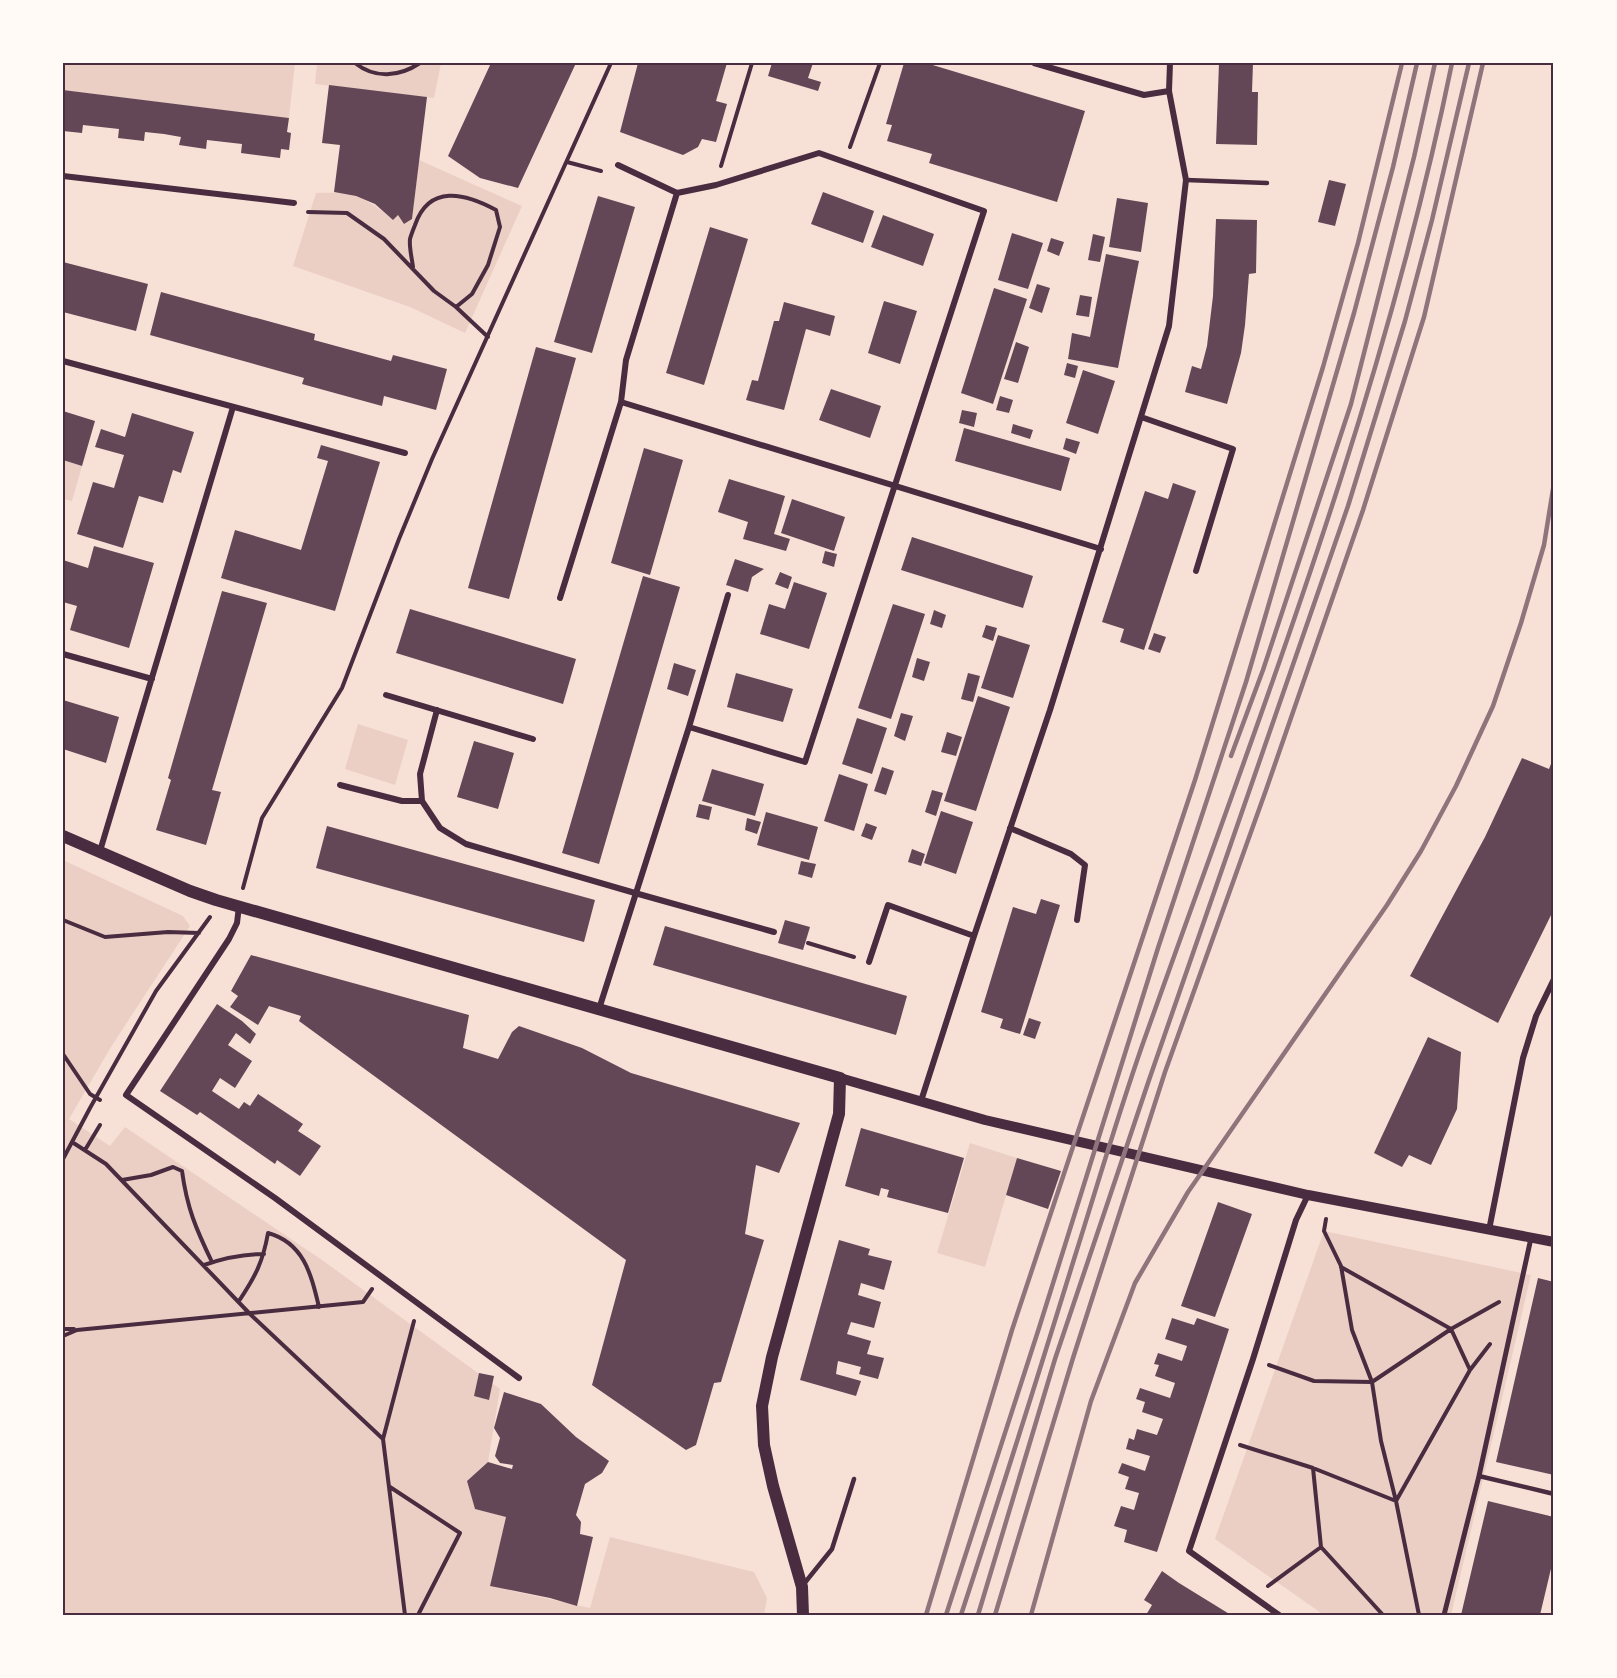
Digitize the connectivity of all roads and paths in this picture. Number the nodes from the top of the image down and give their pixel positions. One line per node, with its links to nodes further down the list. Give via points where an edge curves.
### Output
1 (355, 63): 2 (path, via 365,71 391,76)
2 (420, 63)
3 (611, 63): 9 (path)
4 (752, 63): 15 (path)
5 (880, 63): 10 (path)
6 (1034, 63): 8 (street, via 1144,95)
7 (1170, 63): 8 (street)
8 (1169, 92): 13 (street)
9 (567, 162): 11 (path, via 605,172); 20 (path)
10 (845, 162): 15 (street, via 819,153); 26 (street, via 984,211)
11 (618, 165): 16 (street)
12 (63, 176): 17 (street)
13 (1186, 180): 14 (lane); 24 (street, via 1169,326)
14 (1267, 183)
15 (716, 185): 16 (street)
16 (677, 193): 22 (street, via 626,360)
17 (294, 203): 18 (path, via 309,212 347,213 384,239)
18 (413, 267): 19 (path); 19 (path, via 410,240 419,213 436,197 457,195 496,210 500,227 488,265 472,294)
19 (456, 308): 20 (path)
20 (488, 337): 42 (path, via 428,469 342,688 262,818)
21 (63, 361): 23 (street)
22 (621, 402): 26 (street); 30 (street)
23 (234, 407): 25 (street); 32 (street)
24 (1141, 417): 27 (street); 28 (street, via 1233,449)
25 (405, 453)
26 (895, 487): 27 (street); 35 (street, via 805,762)
27 (1101, 549): 39 (street)
28 (1196, 571)
29 (728, 595): 35 (street)
30 (560, 598)
31 (63, 654): 32 (street)
32 (152, 679): 41 (street)
33 (387, 695): 34 (street)
34 (437, 710): 36 (street); 38 (street, via 420,774)
35 (689, 727): 43 (street)
36 (533, 739)
37 (340, 785): 38 (street, via 402,801)
38 (422, 801): 43 (street, via 440,828 466,844)
39 (1010, 828): 47 (street, via 1071,854 1085,865); 50 (street)
40 (63, 836): 41 (main road)
41 (99, 852): 44 (main road, via 190,891)
42 (245, 882)
43 (635, 893): 48 (street); 54 (street)
44 (239, 906): 54 (main road); 73 (street, via 237,923 228,939 126,1095)
45 (212, 913): 49 (path)
46 (63, 920): 49 (path, via 105,937)
47 (1077, 920)
48 (774, 932)
49 (199, 933): 57 (path, via 156,991)
50 (974, 936): 52 (street, via 888,905); 58 (street)
51 (808, 943): 52 (path)
52 (869, 962)
53 (1554, 978): 66 (street, via 1536,1016 1523,1058)
54 (599, 1009): 56 (main road)
55 (63, 1054): 57 (path, via 90,1094)
56 (840, 1078): 58 (street); 97 (main road, via 839,1114 762,1406 764,1445 773,1486)
57 (98, 1099): 60 (path)
58 (921, 1101): 64 (street, via 986,1120)
59 (100, 1125): 61 (path)
60 (72, 1142): 61 (path); 62 (path)
61 (85, 1150): 63 (path)
62 (63, 1160)
63 (122, 1180): 70 (path, via 173,1167 182,1171 187,1203); 71 (path)
64 (1308, 1195): 66 (street); 84 (street, via 1296,1220)
65 (1326, 1219): 72 (path, via 1324,1231)
66 (1489, 1230): 67 (street)
67 (1532, 1238): 68 (street); 74 (street)
68 (1554, 1242)
69 (264, 1254): 70 (path); 75 (path); 77 (path, via 268,1233 292,1245 304,1259)
70 (212, 1262): 71 (path)
71 (204, 1266): 75 (path)
72 (1341, 1266): 81 (path); 87 (path, via 1352,1330)
73 (381, 1276): 76 (street); 77 (path, via 363,1302)
74 (1518, 1299): 79 (street); 81 (path, via 1497,1302)
75 (239, 1301): 78 (path)
76 (420, 1305): 86 (street); 88 (path)
77 (319, 1307): 78 (path)
78 (250, 1314): 82 (path); 88 (path)
79 (1512, 1327): 85 (path, via 1489,1345); 91 (street)
80 (63, 1329): 82 (path)
81 (1450, 1329): 85 (path); 87 (path)
82 (76, 1330): 83 (path)
83 (63, 1336)
84 (1253, 1359): 87 (path, via 1314,1380); 89 (street)
85 (1470, 1370): 95 (path)
86 (519, 1378)
87 (1372, 1382): 95 (path)
88 (383, 1439): 93 (path)
89 (1226, 1442): 90 (path); 98 (street, via 1189,1551)
90 (1314, 1468): 95 (path); 96 (path)
91 (1479, 1476): 94 (lane); 105 (street)
92 (854, 1479): 97 (lane, via 832,1549)
93 (389, 1486): 99 (path); 100 (path, via 460,1533)
94 (1554, 1494)
95 (1396, 1501): 104 (path)
96 (1321, 1546): 98 (path); 103 (path)
97 (802, 1587): 101 (main road)
98 (1253, 1598): 102 (street)
99 (405, 1615)
100 (418, 1615)
101 (803, 1615)
102 (1279, 1615)
103 (1383, 1615)
104 (1419, 1615)
105 (1444, 1615)

